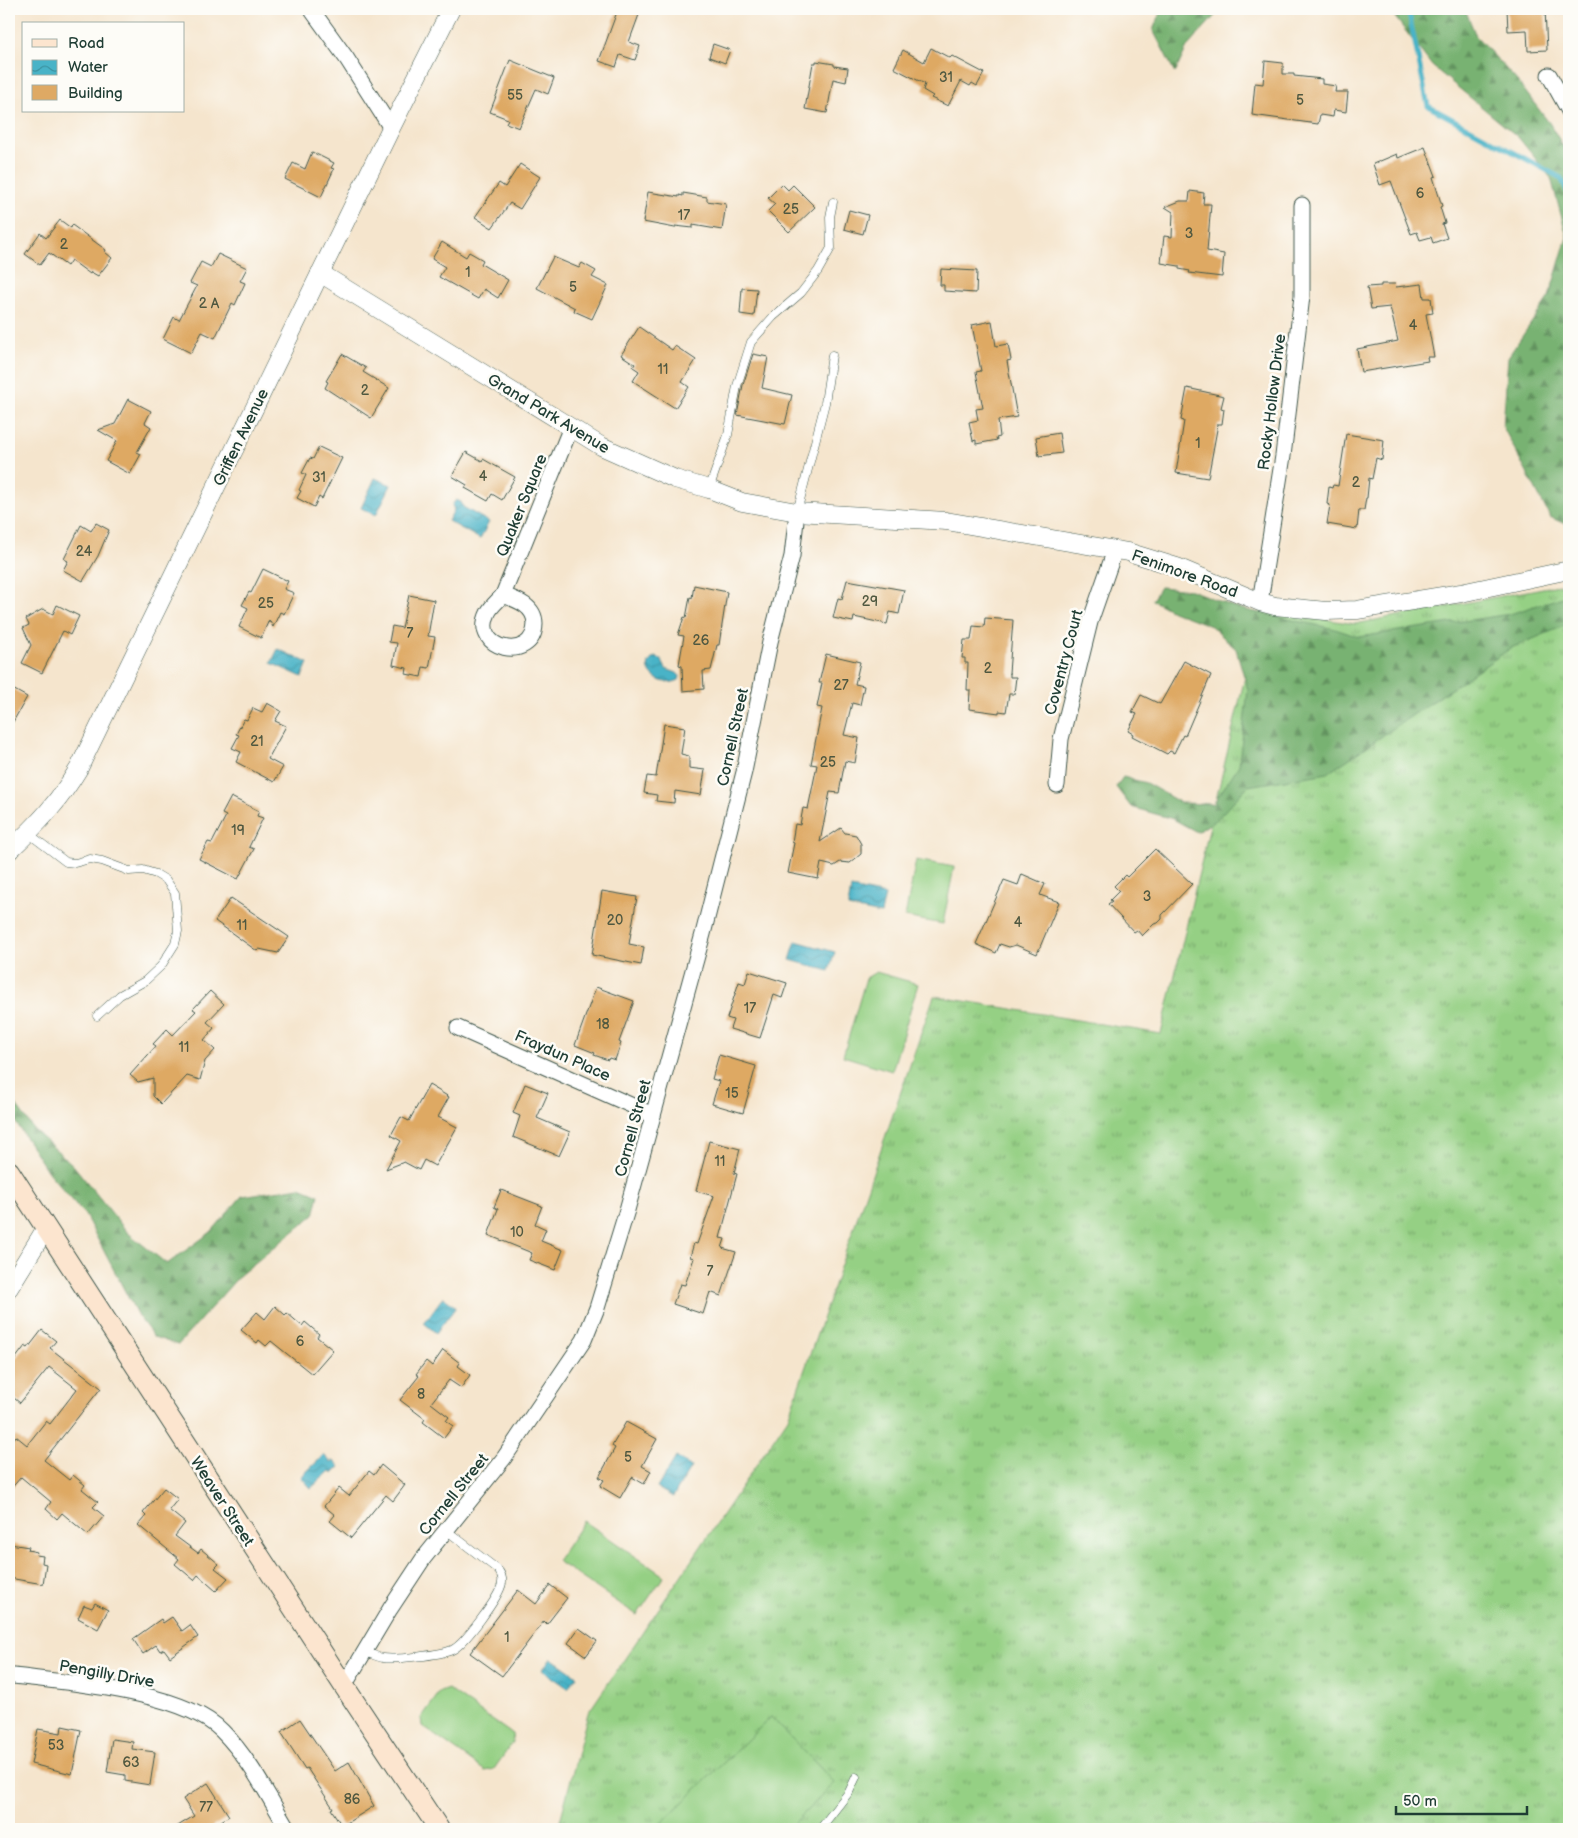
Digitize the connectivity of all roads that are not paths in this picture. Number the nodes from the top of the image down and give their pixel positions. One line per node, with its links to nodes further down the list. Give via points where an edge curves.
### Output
1 (311, 9): 5 (street)
2 (451, 9): 5 (street, Griffen Avenue)
3 (1549, 75): 4 (street)
4 (1569, 111)
5 (391, 128): 8 (street, Griffen Avenue)
6 (833, 202): 11 (lane, via 831,248 818,271 751,342 737,386 728,435)
7 (1302, 205): 16 (street, Rocky Hollow Drive, via 1302,296 1283,456)
8 (320, 273): 10 (street, Grand Park Avenue); 18 (street, Griffen Avenue, via 79,768 54,806)
9 (832, 355): 12 (lane, via 825,403)
10 (571, 427): 11 (street, Grand Park Avenue, via 601,446 668,476); 15 (street, Quaker Square)
11 (709, 489): 12 (street, Grand Park Avenue, via 742,502)
12 (797, 512): 13 (street, Fenimore Road, via 946,521); 22 (street, Cornell Street, via 792,556 770,642 744,772)
13 (1116, 550): 16 (street, Fenimore Road, via 1177,567); 17 (street, Coventry Court, via 1090,622 1061,739)
14 (1569, 570): 16 (street, Fenimore Road, via 1461,594 1357,610 1326,611)
15 (503, 595)
16 (1260, 602)
17 (1057, 785)
18 (28, 833): 19 (street, Griffen Avenue); 20 (lane, via 66,862 90,859 129,871 143,870 166,880 175,893 176,944 161,966 145,981 120,995)
19 (9, 851)
20 (97, 1016)
21 (458, 1028): 22 (street, Fraydun Place)
22 (653, 1115): 26 (street, Cornell Street, via 628,1210 584,1340 504,1458)
23 (9, 1171): 24 (main road, Weaver Street)
24 (46, 1228): 25 (street); 29 (main road, Weaver Street)
25 (9, 1288)
26 (446, 1530): 27 (street, Cornell Street, via 423,1559); 27 (lane, via 502,1574 499,1590 482,1618 461,1644 447,1652 382,1658)
27 (364, 1651): 29 (street, Cornell Street)
28 (9, 1676): 31 (street, Pengilly Drive, via 123,1690 183,1707 208,1719 238,1748)
29 (344, 1686): 32 (main road, Weaver Street)
30 (856, 1777): 33 (lane)
31 (288, 1829)
32 (439, 1829)
33 (820, 1829)

